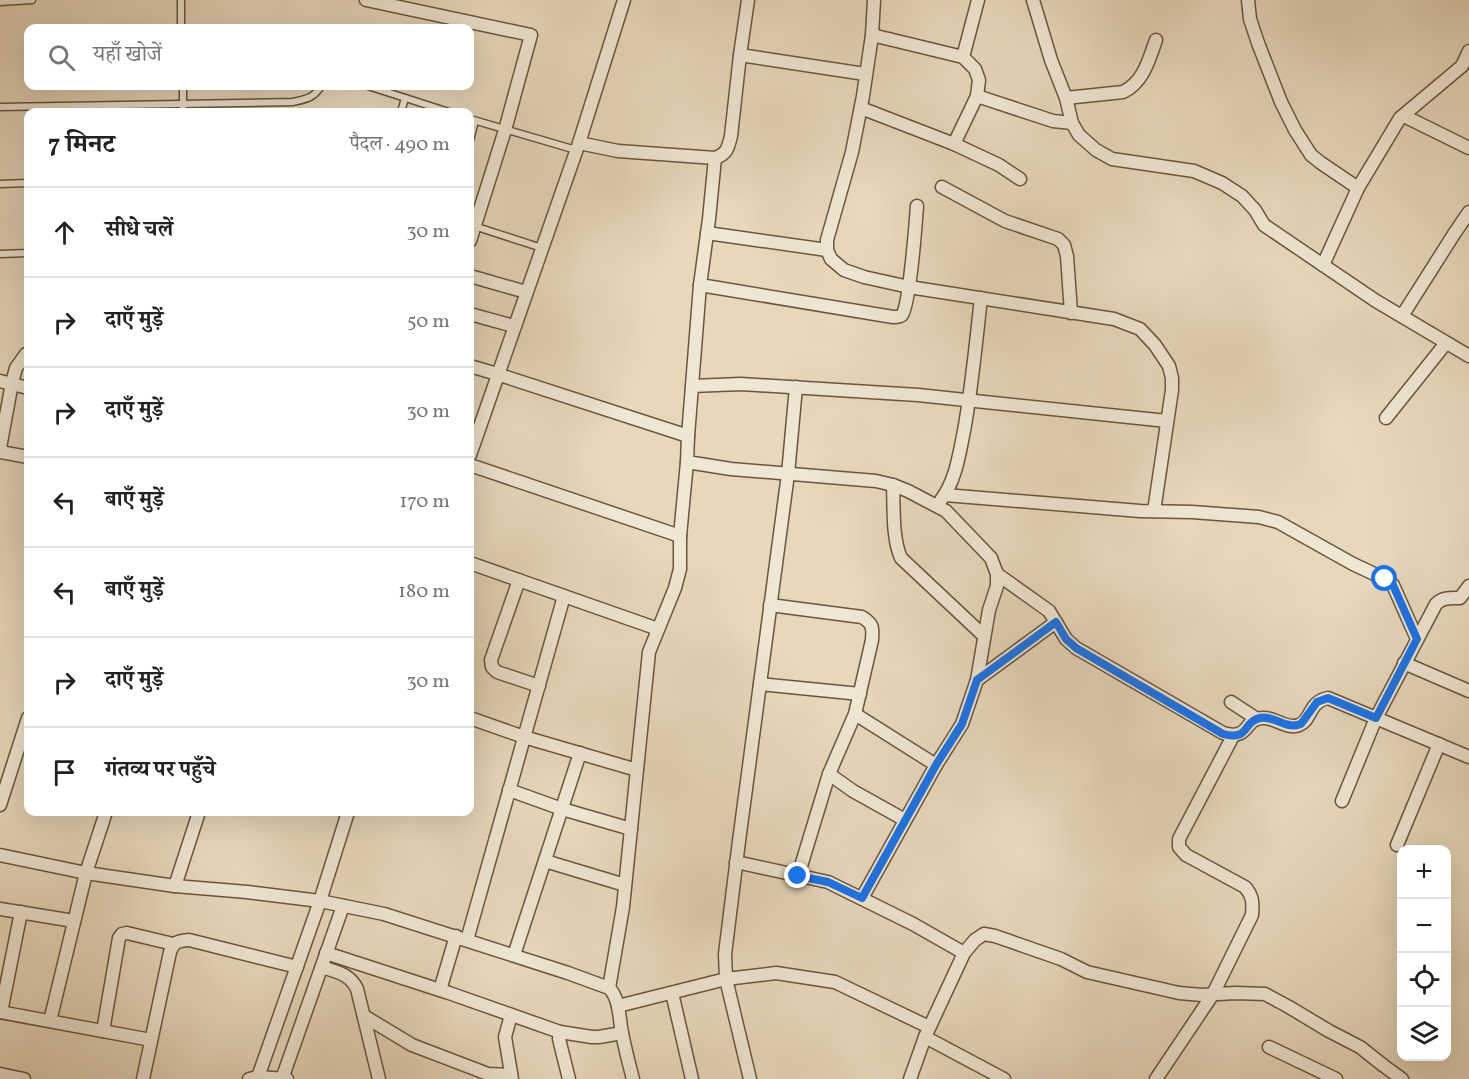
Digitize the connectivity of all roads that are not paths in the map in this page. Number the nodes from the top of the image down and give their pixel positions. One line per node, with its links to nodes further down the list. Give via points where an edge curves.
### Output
1 (32, 0): 10 (lane)
2 (181, 0): 11 (lane)
3 (366, 0): 33 (street, via 531,35)
4 (624, 0): 35 (street)
5 (748, 0): 15 (street)
6 (874, 0): 12 (street)
7 (978, 0): 16 (street)
8 (1033, 0): 23 (street)
9 (1248, 0): 42 (street, via 1258,42 1295,130 1311,155)
10 (0, 2)
11 (181, 24)
12 (872, 35): 16 (street); 17 (street)
13 (1156, 40): 23 (street, via 1143,75 1132,87 1124,92)
14 (1469, 51): 30 (street, via 1462,66)
15 (740, 55): 17 (street); 37 (street, via 729,146)
16 (963, 57): 21 (street, via 979,80)
17 (865, 74): 29 (street)
18 (183, 90): 24 (lane)
19 (318, 90): 24 (lane, via 309,99 292,102)
20 (380, 90): 22 (lane)
21 (977, 96): 32 (street, via 1053,121); 34 (street)
22 (405, 98): 27 (lane); 28 (lane)
23 (1066, 98): 32 (street)
24 (183, 104): 25 (lane); 26 (lane)
25 (0, 107)
26 (183, 108)
27 (402, 108)
28 (430, 108)
29 (861, 108): 34 (street); 49 (street)
30 (1404, 116): 36 (street); 42 (street)
31 (474, 121): 33 (lane)
32 (1072, 123): 52 (street, via 1079,135 1112,159 1194,171 1222,183 1242,196 1264,225)
33 (505, 130): 35 (lane); 45 (street)
34 (954, 144): 38 (street)
35 (578, 147): 37 (street); 48 (street)
36 (1469, 148)
37 (715, 158): 47 (street)
38 (1020, 179)
39 (24, 183): 40 (lane)
40 (0, 184)
41 (942, 187): 58 (street, via 1005,221 1062,242 1067,256)
42 (1358, 188): 52 (street)
43 (917, 206): 55 (street)
44 (1469, 212): 60 (street)
45 (474, 220)
46 (474, 227): 48 (lane)
47 (707, 233): 49 (street); 54 (street)
48 (542, 248): 56 (street)
49 (827, 250): 55 (street, via 844,270)
50 (24, 253): 51 (lane)
51 (0, 254)
52 (1323, 265): 60 (street)
53 (474, 277): 56 (street)
54 (700, 285): 55 (street, via 893,317 905,312); 68 (street)
55 (909, 286): 57 (street)
56 (526, 292): 61 (street)
57 (981, 298): 58 (street); 71 (street)
58 (1071, 313): 73 (street, via 1114,320 1145,333 1169,366 1172,378)
59 (474, 315): 61 (street)
60 (1402, 316): 62 (street)
61 (514, 326): 66 (street)
62 (1446, 343): 63 (street); 72 (street)
63 (1469, 356)
64 (24, 357): 67 (street)
65 (474, 367): 66 (street)
66 (497, 374): 74 (street); 75 (street)
67 (6, 382): 69 (street); 76 (street)
68 (692, 386): 70 (street); 74 (street)
69 (24, 387)
70 (796, 387): 71 (street); 80 (street)
71 (969, 400): 73 (street); 82 (street, via 954,477)
72 (1386, 418)
73 (1167, 422): 84 (street)
74 (688, 436): 78 (street)
75 (474, 444)
76 (0, 450): 77 (street)
77 (24, 455)
78 (687, 462): 80 (street); 85 (street)
79 (474, 466): 85 (street)
80 (788, 474): 81 (street); 92 (street)
81 (893, 485): 83 (street); 95 (street, via 896,540 901,558)
82 (945, 495): 83 (street); 84 (street)
83 (937, 506): 87 (street, via 990,558)
84 (1154, 511): 96 (street, via 1259,517 1278,522 1393,585)
85 (680, 536): 94 (street, via 680,569)
86 (474, 564): 88 (street)
87 (998, 574): 93 (street, via 1048,611); 95 (street)
88 (519, 580): 90 (street); 100 (street, via 491,660 492,667)
89 (1469, 586): 91 (street)
90 (564, 596): 94 (street); 100 (street)
91 (1465, 602): 96 (street, via 1440,600)
92 (770, 605): 99 (street); 102 (street, via 862,617 870,623 872,640)
93 (1056, 622): 98 (street); 110 (street, via 1076,648 1223,734)
94 (658, 629): 115 (street, via 649,652)
95 (984, 636): 98 (street)
96 (1417, 639): 97 (street)
97 (1404, 663): 101 (street); 105 (street)
98 (977, 680): 114 (street, via 962,724)
99 (760, 684): 102 (street); 129 (street)
100 (538, 686): 109 (street)
101 (1469, 691)
102 (860, 694): 104 (street)
103 (1231, 702): 107 (street)
104 (855, 714): 114 (street); 116 (street)
105 (1376, 718): 107 (street, via 1328,698 1317,702 1296,726); 111 (street); 118 (street)
106 (474, 719): 109 (street)
107 (1257, 719): 110 (street, via 1241,735)
108 (24, 730): 119 (street)
109 (524, 736): 112 (street); 117 (street)
110 (1233, 736): 151 (street, via 1179,839 1179,847 1186,855 1245,887 1253,903 1252,915)
111 (1439, 744): 113 (street); 126 (street)
112 (580, 753): 115 (street); 120 (street)
113 (1469, 757)
114 (936, 765): 124 (street)
115 (637, 770): 125 (street)
116 (829, 774): 124 (street); 131 (street)
117 (509, 790): 120 (street); 140 (street)
118 (1341, 801)
119 (0, 805)
120 (562, 809): 125 (street); 128 (street)
121 (105, 816): 130 (street)
122 (198, 816): 133 (street)
123 (347, 816): 135 (street)
124 (905, 820): 134 (street)
125 (631, 829): 132 (street)
126 (1396, 845)
127 (0, 855): 130 (street)
128 (545, 861): 132 (street); 144 (street)
129 (736, 862): 131 (street); 147 (street, via 725,954)
130 (86, 873): 133 (street); 139 (street)
131 (798, 876): 134 (street, via 828,882)
132 (625, 885): 148 (street)
133 (175, 886): 135 (street)
134 (862, 898): 143 (street)
135 (320, 901): 136 (street); 145 (street)
136 (344, 906): 140 (street); 142 (street)
137 (0, 909): 138 (street)
138 (21, 912): 139 (street); 153 (street)
139 (74, 921): 156 (street)
140 (462, 938): 144 (street); 149 (street)
141 (173, 944): 145 (street, via 189,940); 157 (street, via 122,934); 161 (street)
142 (326, 953): 146 (street); 149 (street)
143 (964, 953): 151 (street, via 984,934 1109,978 1179,993); 159 (street)
144 (514, 955): 148 (street)
145 (297, 967): 165 (street)
146 (322, 967): 155 (street, via 353,981); 168 (street)
147 (726, 979): 150 (street); 159 (street, via 776,973 835,982); 173 (street)
148 (609, 988): 152 (street)
149 (440, 990): 154 (street)
150 (672, 993): 152 (street); 172 (street)
151 (1213, 994): 176 (street); 178 (street, via 1265,994 1360,1047)
152 (618, 1006): 160 (street)
153 (0, 1012): 156 (street)
154 (511, 1015): 158 (street); 164 (street, via 505,1037)
155 (364, 1016): 164 (street, via 412,1045 488,1074); 169 (street)
156 (50, 1021): 157 (street)
157 (103, 1031): 161 (street)
158 (560, 1032): 160 (street, via 592,1037); 170 (street)
159 (927, 1032): 174 (street); 175 (street)
160 (622, 1033): 171 (street)
161 (151, 1040): 167 (street)
162 (1269, 1047): 177 (street)
163 (0, 1074): 166 (street)
164 (512, 1077)
165 (254, 1078): 168 (street)
166 (24, 1079)
167 (143, 1079)
168 (284, 1079)
169 (379, 1079)
170 (569, 1079)
171 (633, 1079)
172 (692, 1079)
173 (750, 1079)
174 (910, 1079)
175 (1004, 1079)
176 (1156, 1079)
177 (1336, 1079)
178 (1402, 1079)

